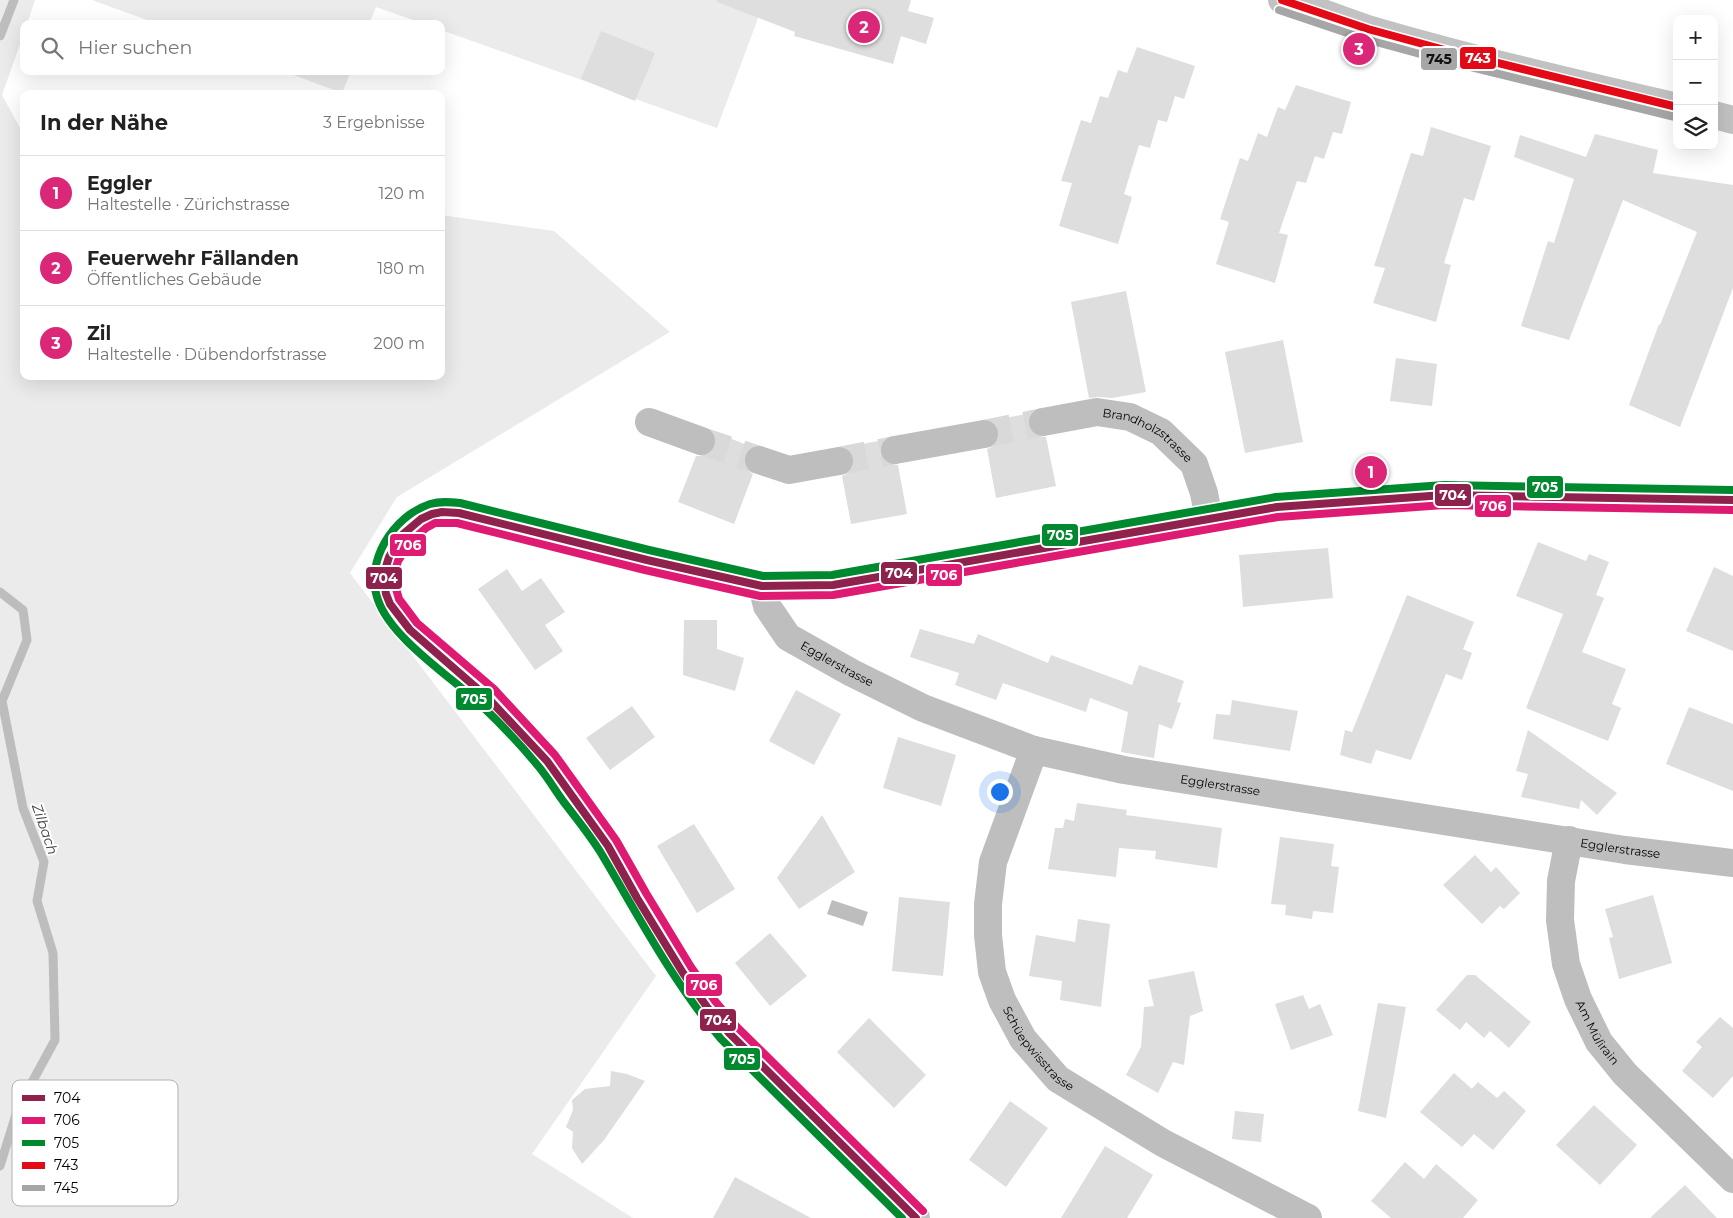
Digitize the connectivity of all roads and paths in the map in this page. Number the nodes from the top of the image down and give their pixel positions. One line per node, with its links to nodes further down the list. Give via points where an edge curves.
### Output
1 (1282, 0): 2 (main road, via 1385,33)
2 (1673, 106)
3 (1718, 116): 4 (main road)
4 (1733, 120)
5 (648, 422): 8 (street)
6 (1043, 422): 13 (street, Brandholzstrasse, via 1097,412 1130,417 1161,432 1194,464)
7 (984, 434): 9 (street)
8 (701, 441)
9 (895, 450)
10 (759, 460): 11 (street, via 789,470)
11 (839, 461)
12 (1733, 500): 13 (main road, via 1444,495 1277,507)
13 (1209, 519): 14 (main road, via 858,581)
14 (762, 586): 15 (street, Egglerstrasse, via 767,606 788,636 923,708); 19 (main road, via 447,512 432,514 405,531 393,545 385,575 389,600 410,630 487,697 548,761 608,846 637,898 707,1007 729,1033)
15 (1034, 750): 16 (street, Egglerstrasse, via 1124,770); 20 (street, Schüepwisstrasse, via 993,862 988,904 992,972 1002,1000 1023,1039 1058,1079 1163,1143)
16 (1569, 840): 17 (street, Egglerstrasse); 18 (street, Am Mülirain, via 1561,881 1560,920 1566,964 1578,999 1599,1042 1625,1074)
17 (1733, 863)
18 (1733, 1179)
19 (916, 1218)
20 (1308, 1218)

